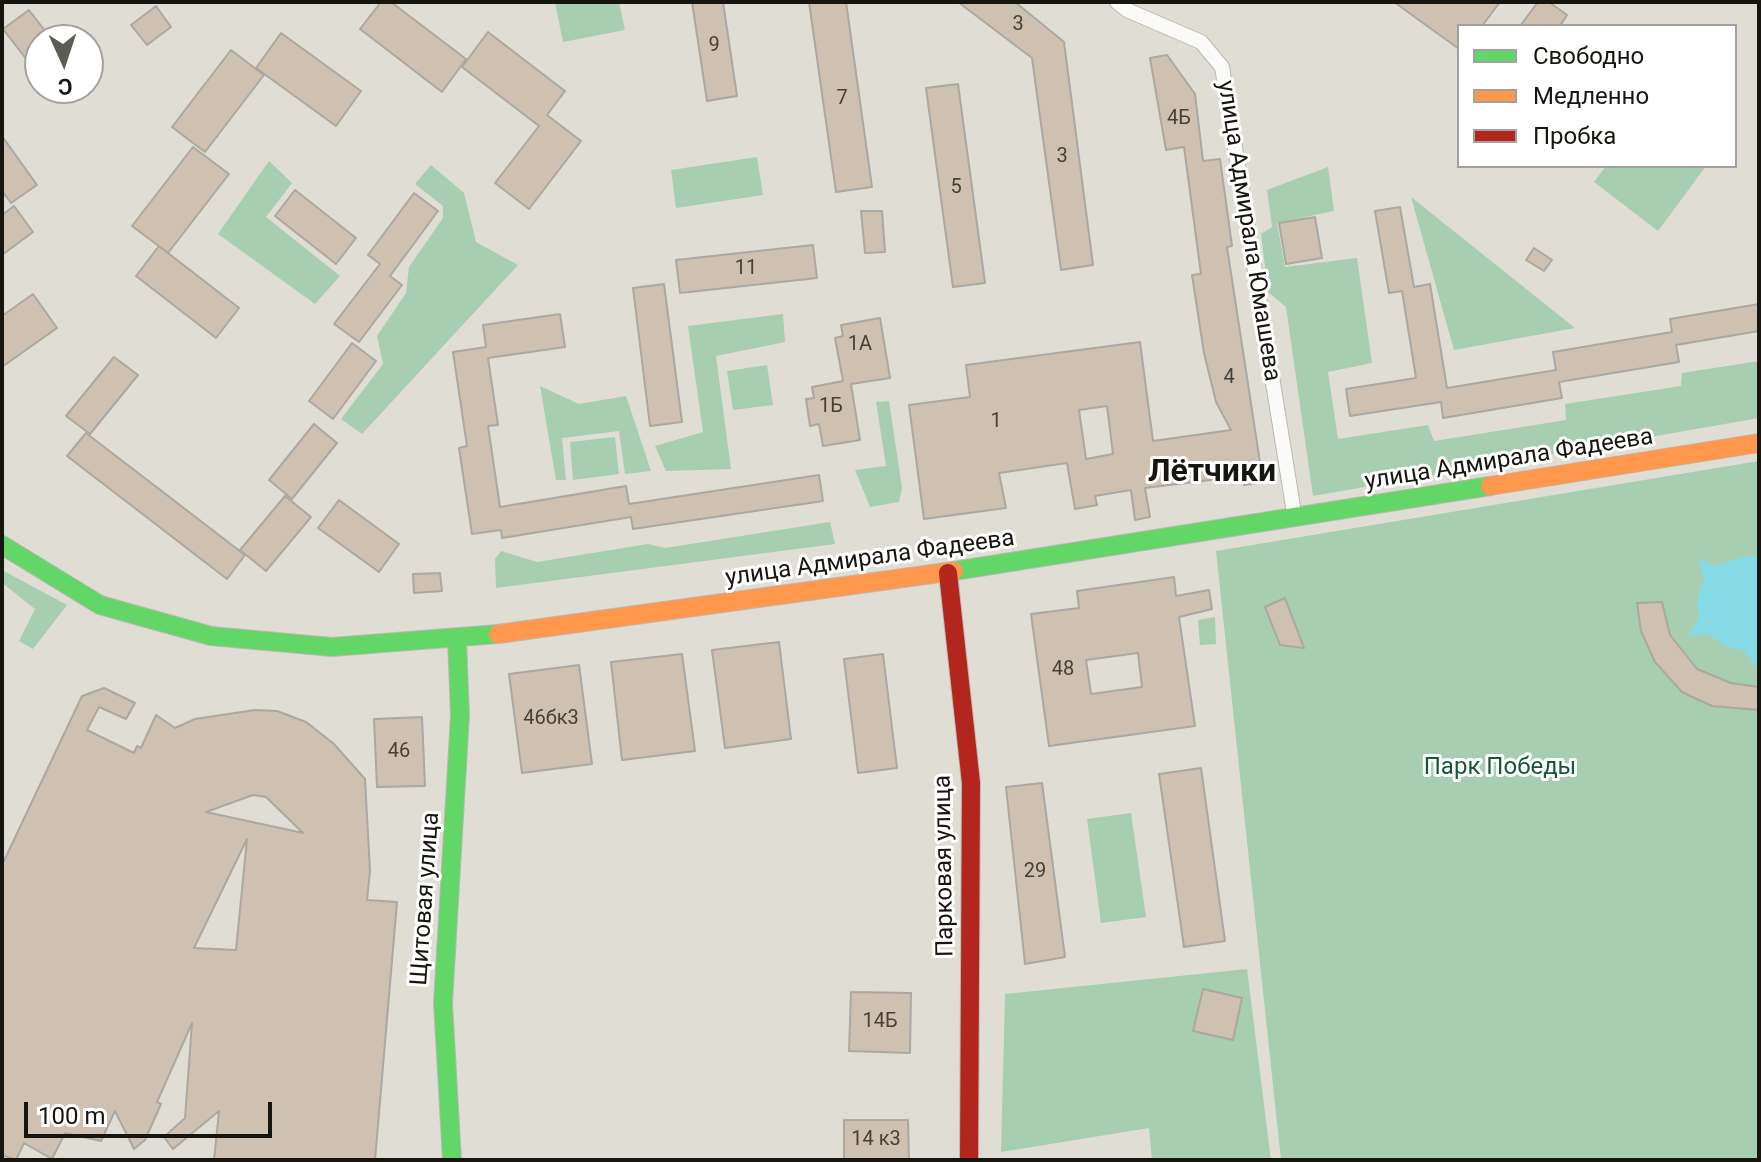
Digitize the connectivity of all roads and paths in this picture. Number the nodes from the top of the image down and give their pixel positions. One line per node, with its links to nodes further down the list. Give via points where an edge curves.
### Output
1 (1117, 2): 3 (street, улица Адмирала Юмашева, via 1201,42 1222,67)
2 (1759, 443): 3 (main road, улица Адмирала Фадеева)
3 (1295, 519): 5 (main road, улица Адмирала Фадеева)
4 (2, 545): 6 (main road, улица Адмирала Фадеева, via 100,605 211,636 332,647)
5 (948, 573): 6 (main road, улица Адмирала Фадеева); 8 (main road, Парковая улица, via 971,783)
6 (457, 640): 7 (main road, Щитовая улица, via 461,691 443,1003)
7 (452, 1160)
8 (969, 1160)

